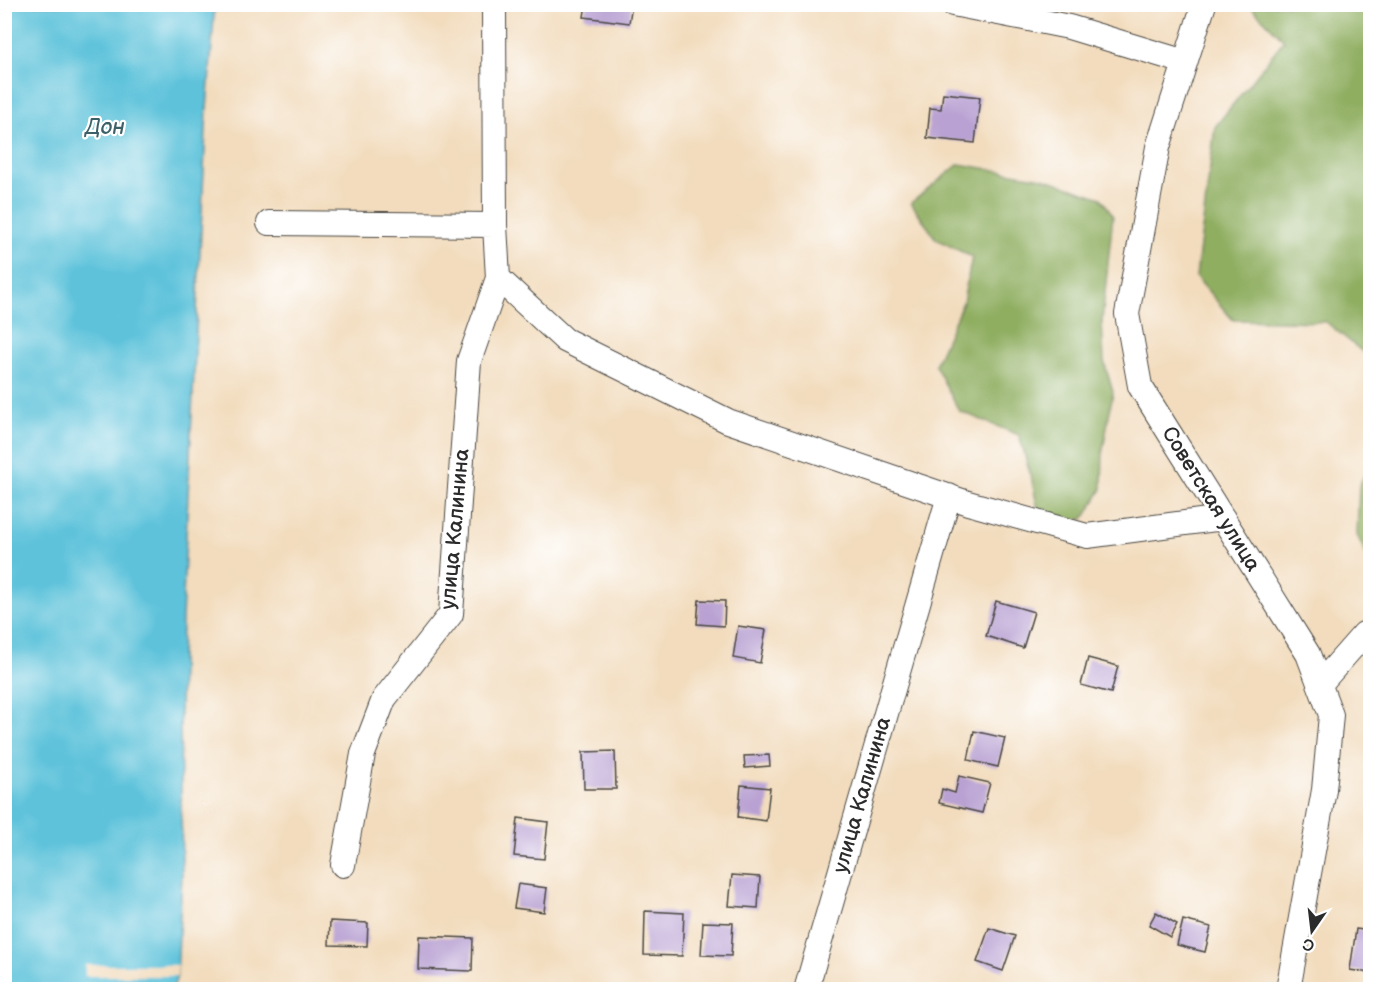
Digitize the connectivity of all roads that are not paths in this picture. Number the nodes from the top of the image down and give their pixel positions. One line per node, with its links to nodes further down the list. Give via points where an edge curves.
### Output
1 (494, 4): 6 (street, улица Калинина)
2 (953, 4): 4 (street, via 1069,27)
3 (1204, 4): 4 (street, Советская улица)
4 (1185, 62): 9 (street, Советская улица, via 1158,147 1127,314 1140,386)
5 (269, 223): 6 (street)
6 (495, 225): 7 (street, улица Калинина)
7 (498, 278): 8 (street, via 565,340 728,422); 12 (street, улица Калинина, via 469,361 451,614 384,699 363,754)
8 (950, 496): 9 (street, via 1087,536); 13 (street, улица Калинина)
9 (1222, 518): 11 (street, Советская улица, via 1308,654)
10 (1371, 634): 11 (street, via 1364,634)
11 (1320, 684): 14 (street, Советская улица, via 1331,715 1324,790)
12 (343, 865)
13 (806, 990)
14 (1288, 990)

